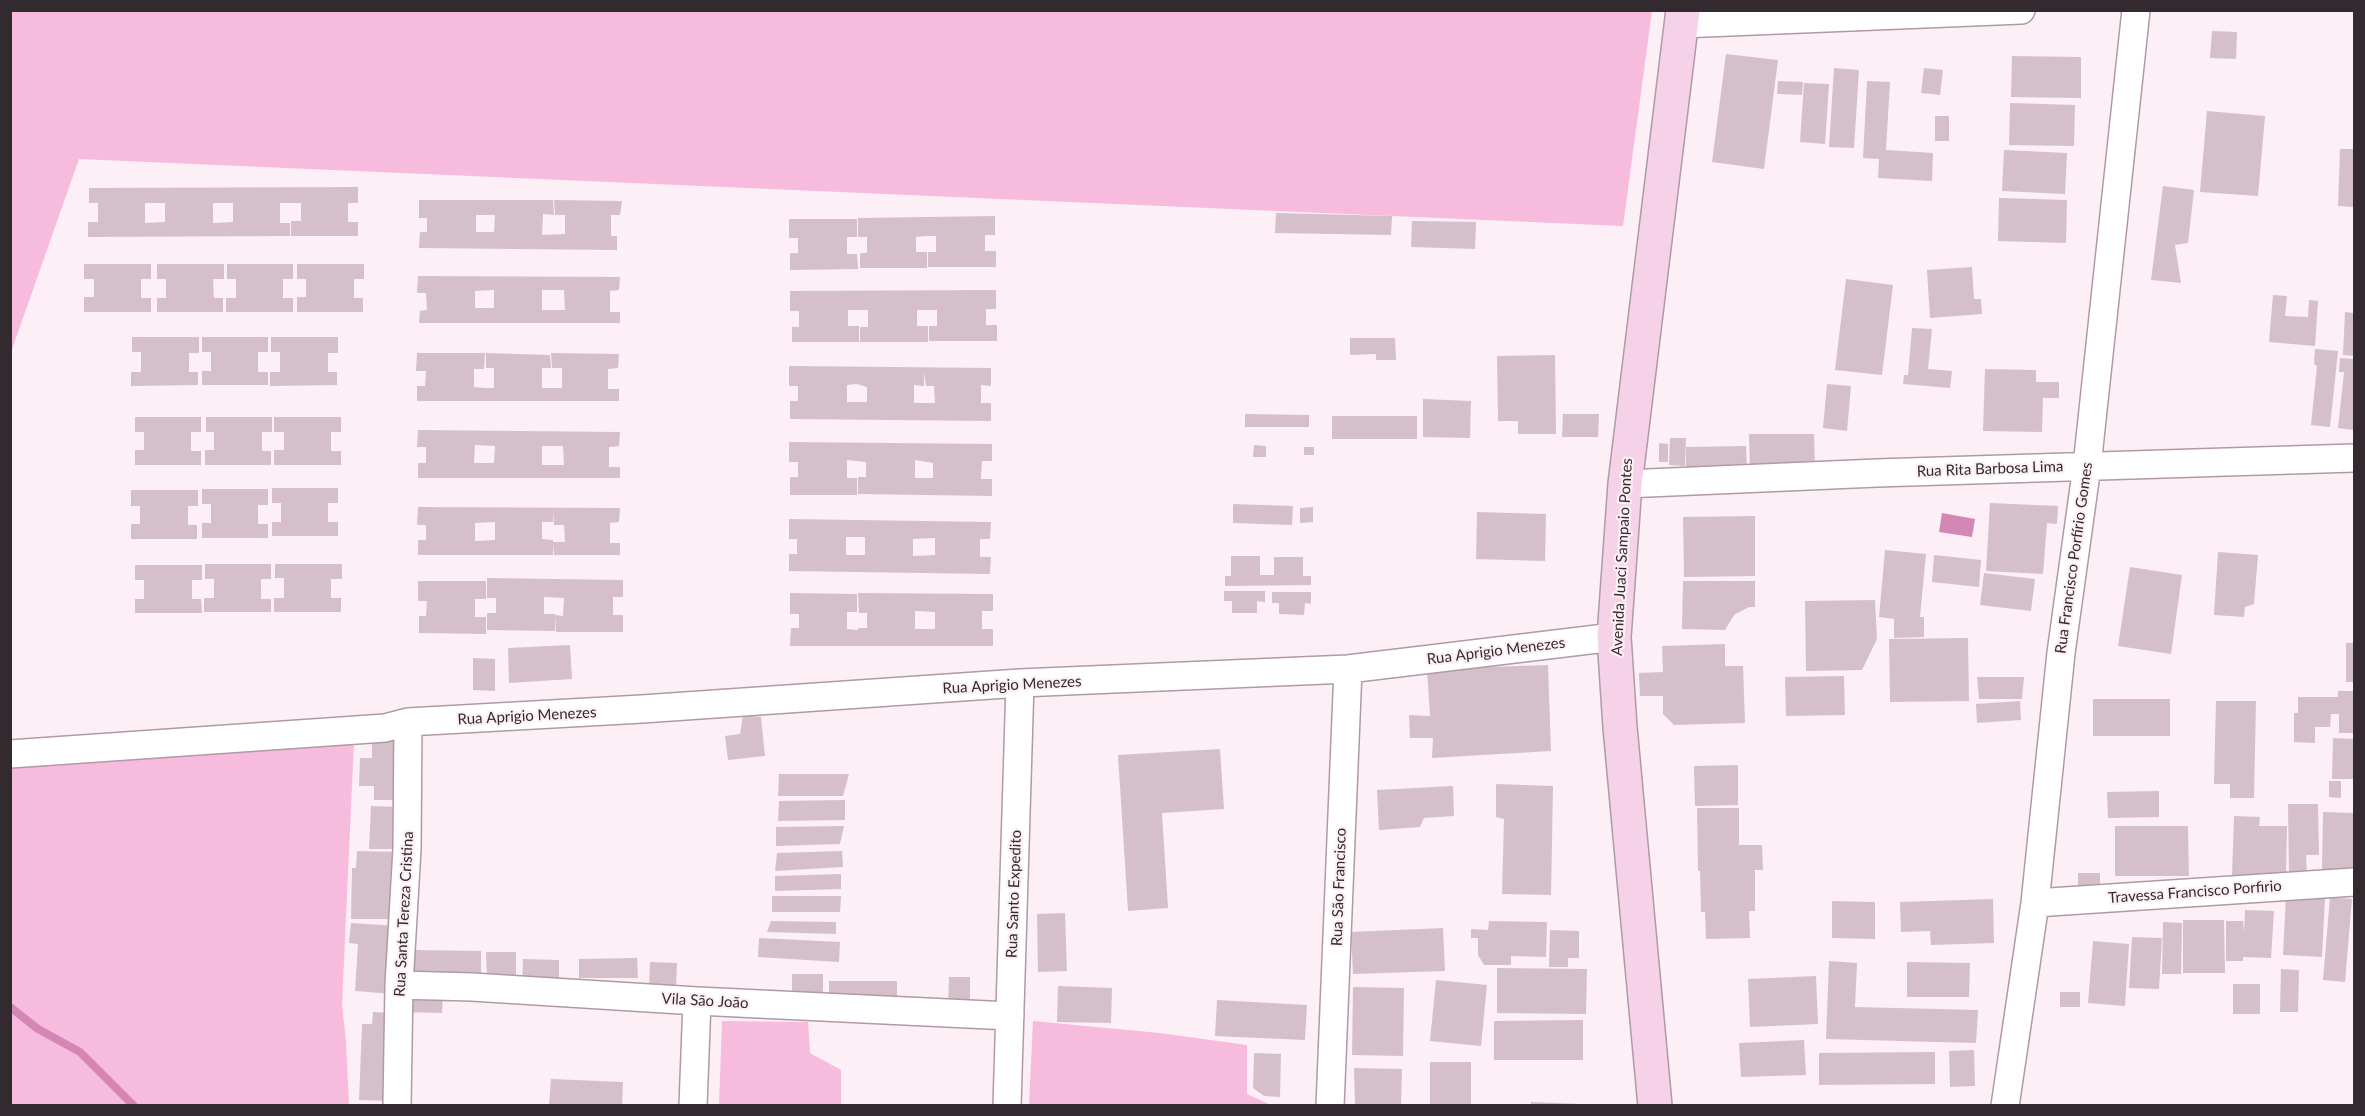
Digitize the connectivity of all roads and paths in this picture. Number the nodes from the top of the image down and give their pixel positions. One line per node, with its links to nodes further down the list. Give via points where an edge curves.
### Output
1 (2021, 10): 3 (street)
2 (2136, 10): 5 (street, Rua Francisco Porfírio Gomes)
3 (1682, 17): 6 (main road, Avenida Juaci Sampaio Pontes)
4 (2355, 458): 5 (street, Rua Rita Barbosa Lima)
5 (2087, 466): 6 (street, Rua Rita Barbosa Lima); 13 (street, Rua Francisco Porfírio Gomes, via 2061,653)
6 (1625, 484): 7 (main road, Avenida Juaci Sampaio Pontes)
7 (1614, 637): 8 (street, Rua Aprigio Menezes); 21 (main road, Avenida Juaci Sampaio Pontes)
8 (1348, 669): 9 (street, Rua Aprigio Menezes); 20 (street, Rua São Francisco)
9 (1020, 683): 10 (street, Rua Aprigio Menezes); 16 (street, Rua Santo Expedito)
10 (408, 722): 11 (street, Rua Aprigio Menezes, via 385,728); 14 (street, Rua Santa Tereza Cristina, via 407,849)
11 (10, 754)
12 (2355, 882): 13 (street, Travessa Francisco Porfirio)
13 (2035, 903): 22 (street, Rua Francisco Porfírio Gomes)
14 (399, 985): 15 (street, Vila São João); 17 (street, Rua Santa Tereza Cristina)
15 (697, 1001): 16 (street, Vila São João); 18 (street)
16 (1010, 1017): 19 (street, Rua Santo Expedito)
17 (397, 1106)
18 (693, 1106)
19 (1007, 1106)
20 (1330, 1106)
21 (1655, 1106)
22 (2005, 1106)

